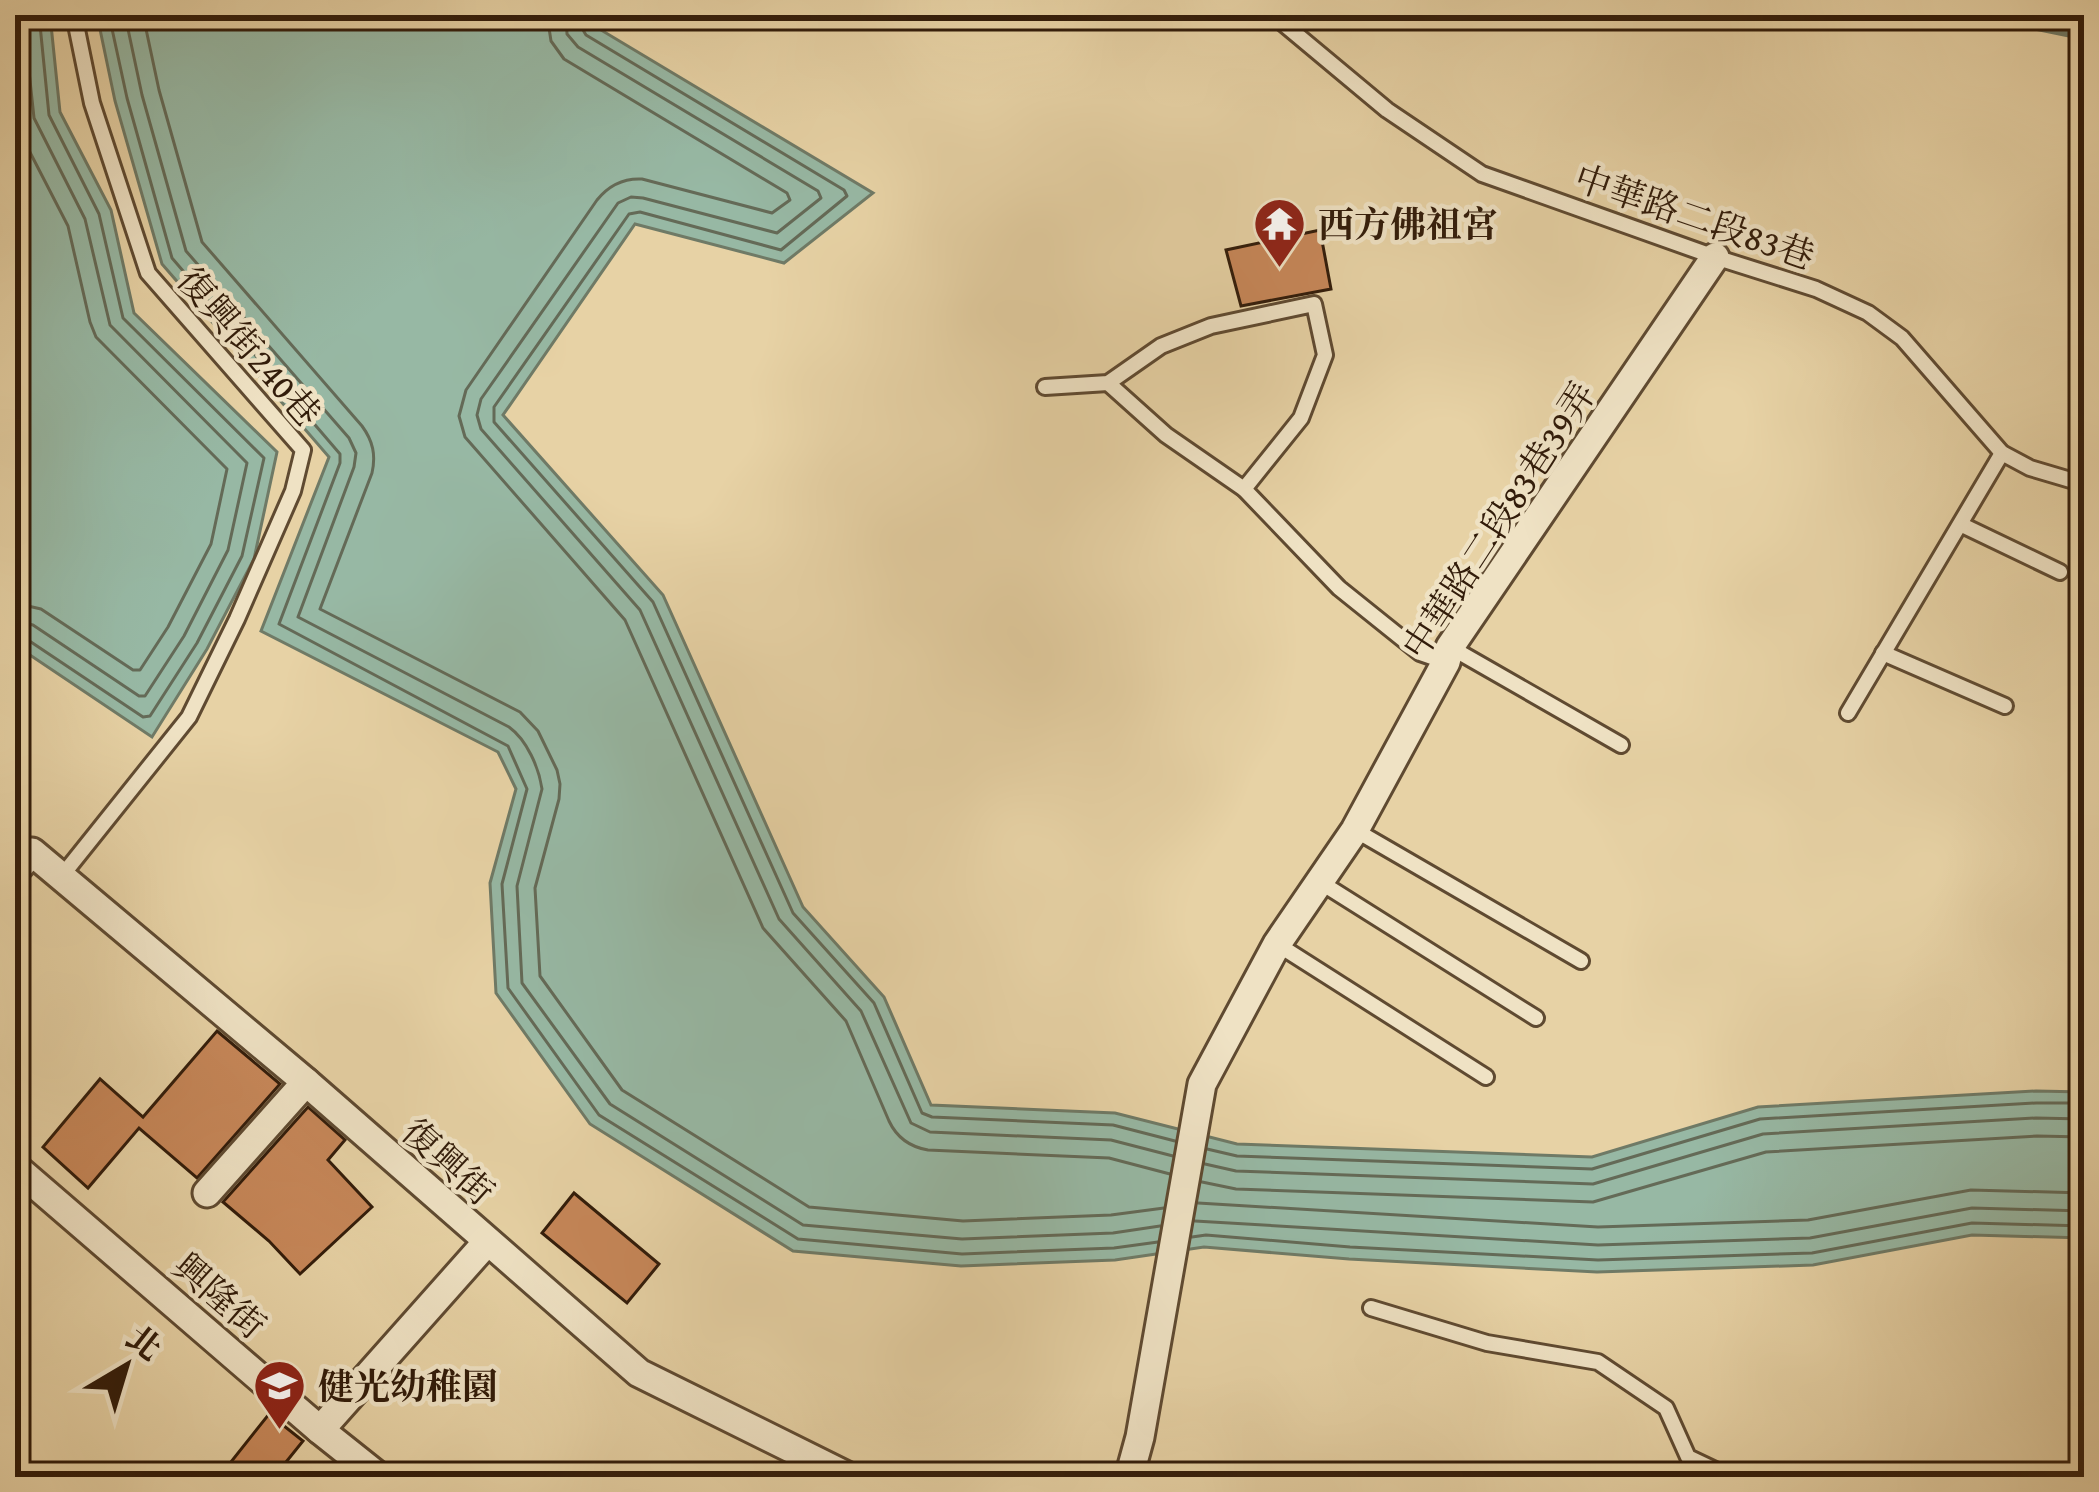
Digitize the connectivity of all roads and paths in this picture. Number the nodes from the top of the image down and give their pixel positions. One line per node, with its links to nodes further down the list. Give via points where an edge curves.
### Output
1 (74, 15): 18 (lane, 復興街240巷, via 92,103 148,273 303,450 283,515 189,717)
2 (1273, 15): 3 (lane, 中華路二段83巷, via 1387,110 1482,174)
3 (1715, 257): 6 (lane, 中華路二段83巷, via 1868,313 1902,338); 12 (street, 中華路二段83巷39弄)
4 (1108, 383): 5 (lane); 8 (lane); 8 (lane, via 1161,346 1210,326 1314,304 1325,355 1301,418)
5 (1045, 387)
6 (2002, 453): 7 (lane, 中華路二段83巷); 9 (lane)
7 (2084, 484)
8 (1244, 489): 12 (lane, via 1339,588 1420,652)
9 (1962, 525): 10 (lane); 11 (lane)
10 (2060, 572)
11 (1883, 653): 13 (lane); 14 (lane)
12 (1448, 654): 15 (lane); 16 (street, 中華路二段83巷39弄)
13 (2005, 706)
14 (1847, 713)
15 (1621, 745)
16 (1355, 830): 19 (street, 中華路二段83巷39弄); 21 (lane)
17 (23, 862): 18 (street, 復興街)
18 (62, 877): 24 (street, 復興街)
19 (1320, 882): 20 (street, 中華路二段83巷39弄); 22 (lane)
20 (1277, 944): 23 (lane); 32 (street, 中華路二段83巷39弄, via 1202,1084)
21 (1581, 961)
22 (1535, 1018)
23 (1486, 1076)
24 (306, 1082): 26 (street); 27 (street, 復興街)
25 (15, 1167): 29 (street, 興隆街)
26 (206, 1193)
27 (487, 1242): 29 (street); 31 (street, 復興街, via 639,1373)
28 (1371, 1308): 33 (lane, via 1487,1343 1598,1362 1666,1408 1688,1457)
29 (320, 1430): 30 (street, 興隆街)
30 (379, 1477)
31 (849, 1477)
32 (1129, 1477)
33 (1730, 1477)

